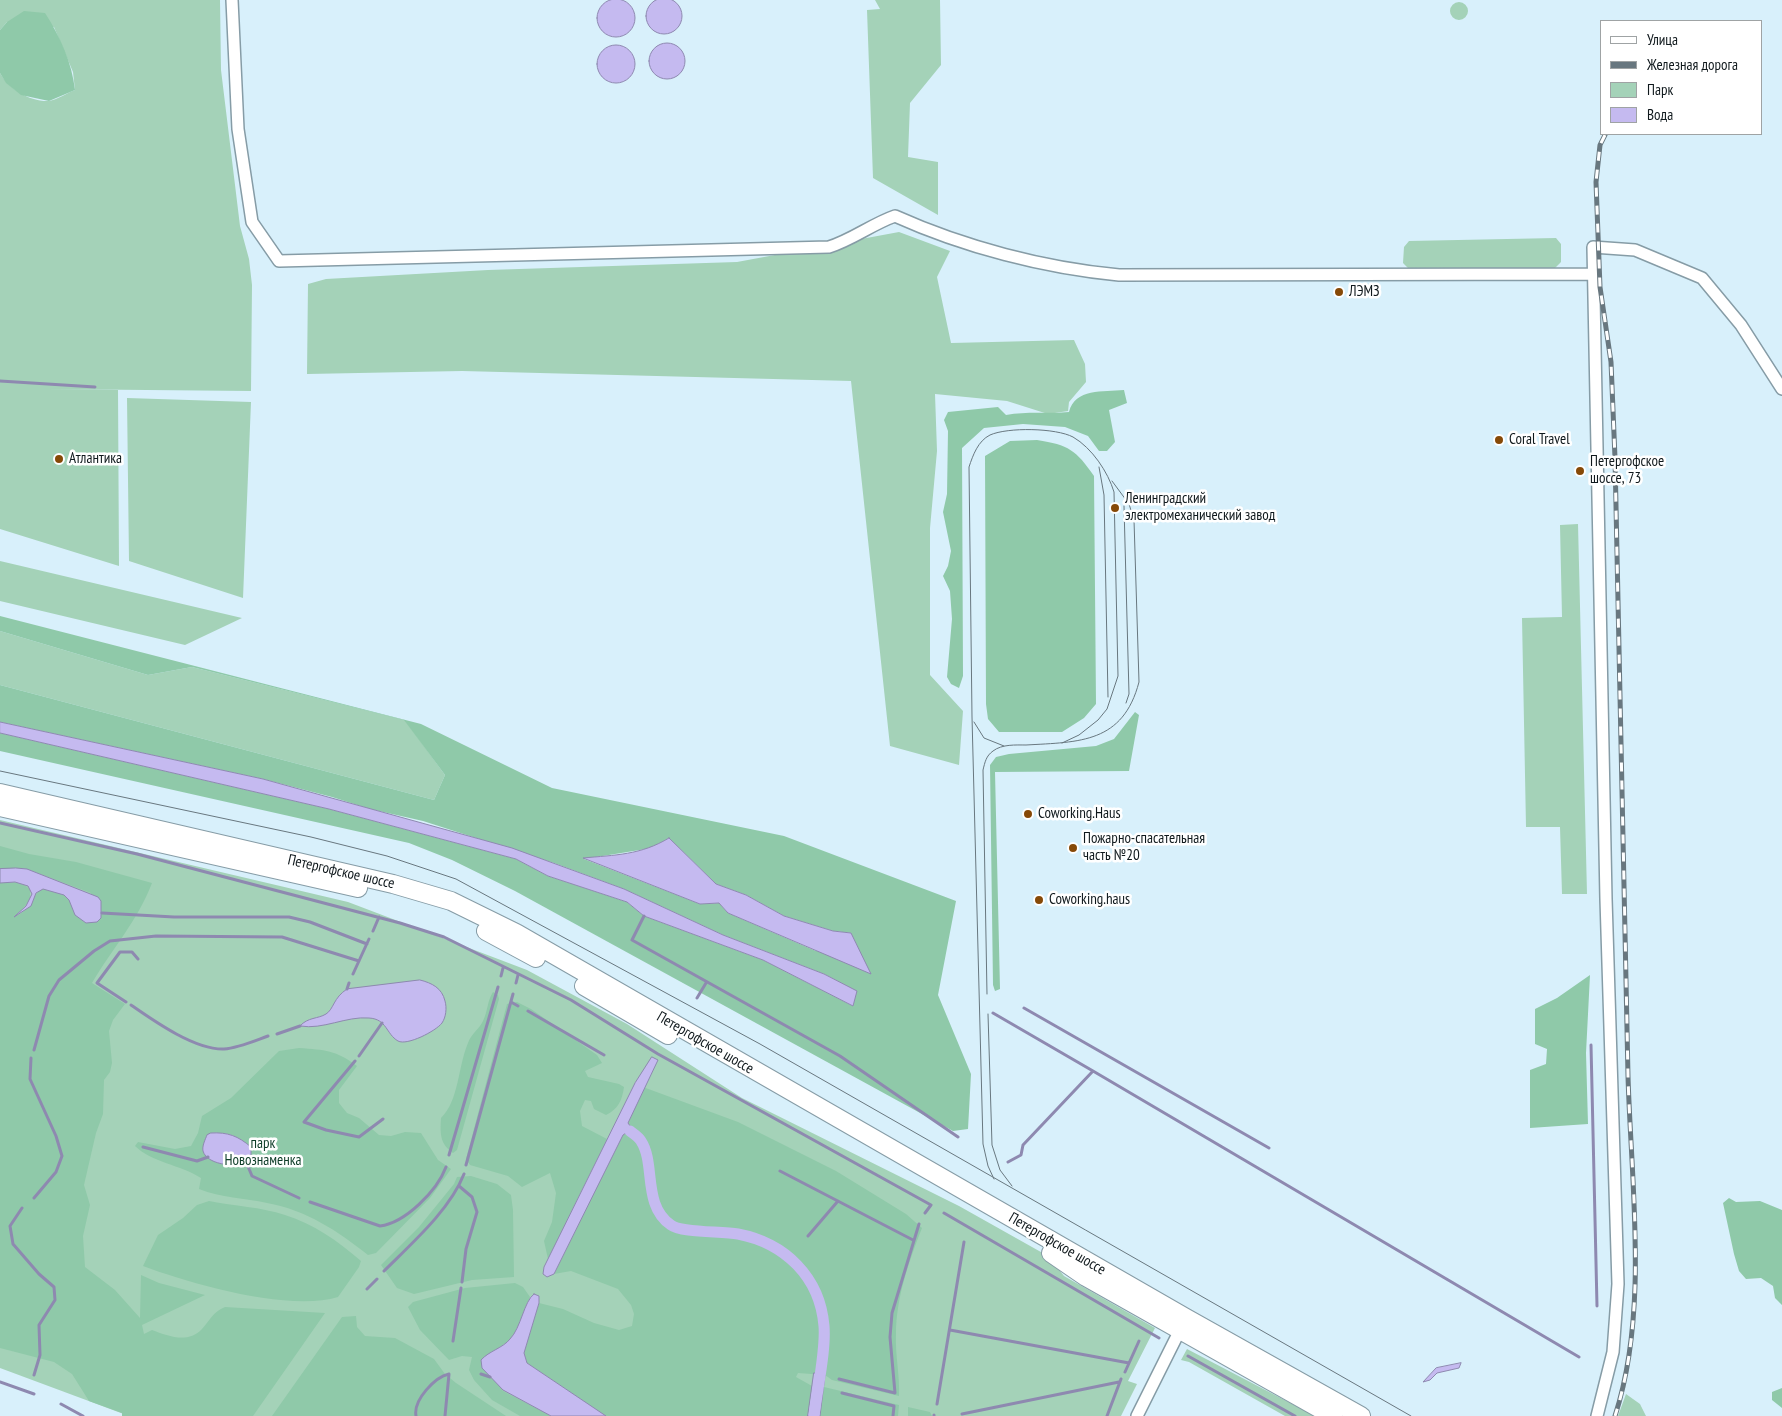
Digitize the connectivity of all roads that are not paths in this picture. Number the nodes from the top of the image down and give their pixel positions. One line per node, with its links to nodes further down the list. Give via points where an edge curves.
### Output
1 (232, 0): 2 (street, via 238,129 252,222 279,261 829,247 896,216 994,251 1088,272 1119,275)
2 (1593, 274): 3 (street, via 1593,247 1616,247 1655,257 1702,278 1741,325); 10 (street, via 1618,1284 1613,1352)
3 (1782, 389)
4 (0, 793): 6 (main road, Петергофское шоссе, via 393,884 468,908 541,947)
5 (0, 807): 6 (main road, Петергофское шоссе, via 385,894 451,914 562,973 1055,1255 1086,1278)
6 (1182, 1325): 7 (street); 8 (main road, Петергофское шоссе); 9 (main road, Петергофское шоссе)
7 (1137, 1416)
8 (1333, 1416)
9 (1361, 1416)
10 (1598, 1416)

